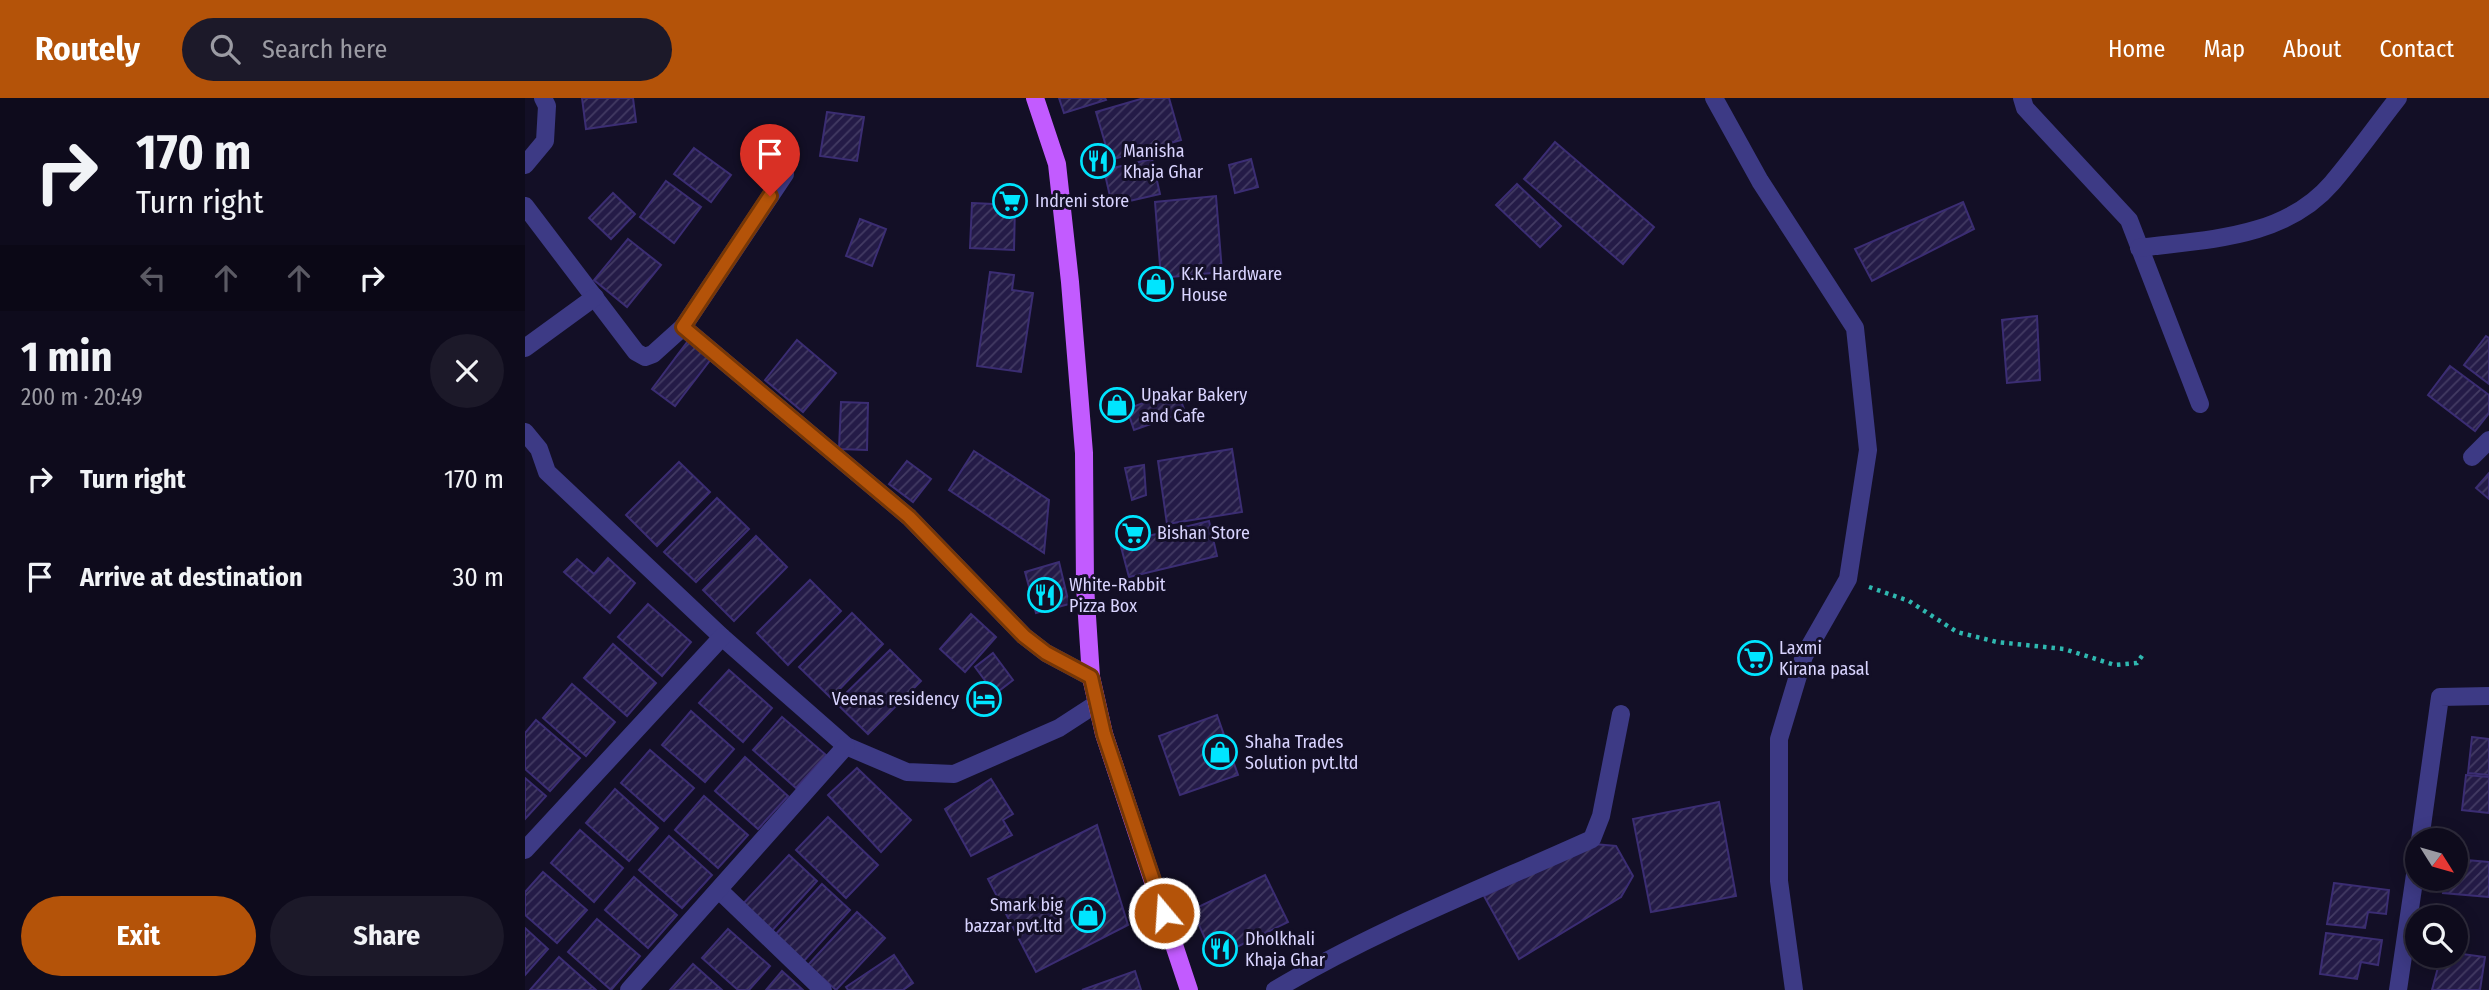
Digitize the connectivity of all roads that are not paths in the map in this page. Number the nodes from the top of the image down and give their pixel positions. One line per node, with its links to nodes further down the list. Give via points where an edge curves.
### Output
1 (543, 98): 6 (street, via 547,106 545,141)
2 (1035, 98): 18 (main road, via 1057,164 1070,282 1084,453)
3 (1714, 98): 31 (street, via 1760,181 1855,328 1868,450 1849,579 1804,656 1779,739 1779,881)
4 (2022, 98): 9 (street, via 2025,107 2129,220)
5 (2398, 98): 9 (street, via 2331,185 2298,212 2252,232)
6 (525, 164)
7 (785, 174): 11 (street)
8 (525, 206): 10 (street)
9 (2139, 248): 13 (street)
10 (595, 297): 11 (street, via 636,352 645,357); 12 (street)
11 (683, 327): 18 (street, via 909,517 1024,636)
12 (525, 348)
13 (2200, 404)
14 (525, 432): 17 (street, via 539,449 547,472)
15 (2489, 440): 16 (street)
16 (2472, 457)
17 (722, 637): 22 (street); 24 (street)
18 (1091, 677): 20 (main road)
19 (2489, 696): 23 (street, via 2440,697)
20 (1096, 704): 22 (street, via 1059,728 954,774 907,772); 29 (main road)
21 (1621, 715): 30 (street, via 1593,839 1402,924)
22 (846, 746): 25 (street)
23 (2422, 828)
24 (525, 850)
25 (719, 890): 27 (street); 28 (street)
26 (2413, 891): 32 (street)
27 (629, 990)
28 (823, 990)
29 (1189, 990)
30 (1275, 990)
31 (1794, 990)
32 (2398, 990)

